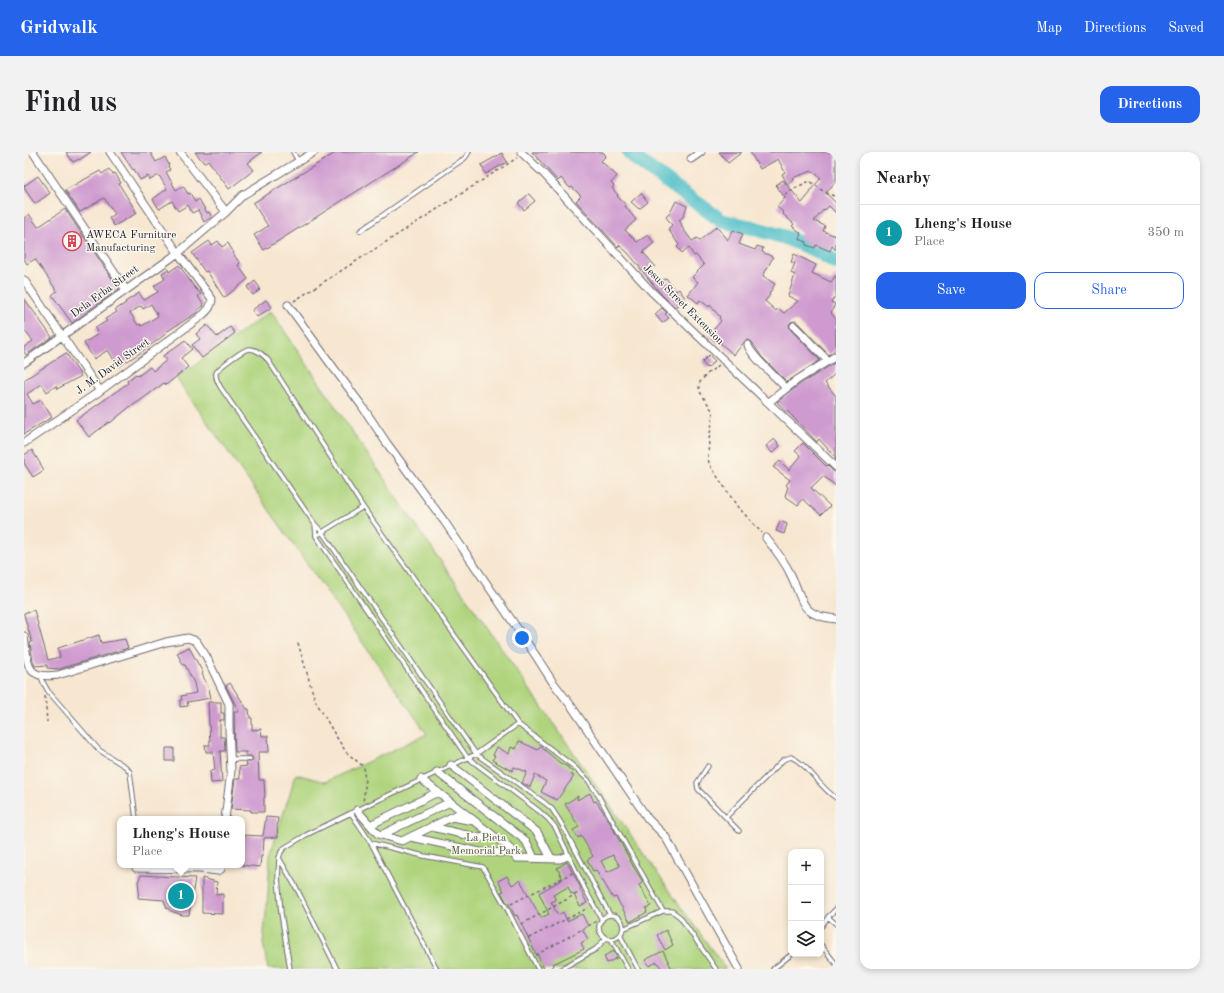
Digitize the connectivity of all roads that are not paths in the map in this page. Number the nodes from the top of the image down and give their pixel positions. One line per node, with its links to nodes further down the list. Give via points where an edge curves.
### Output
1 (33, 152): 15 (street)
2 (110, 152): 13 (street)
3 (180, 152): 11 (street)
4 (293, 152): 10 (lane)
5 (314, 152): 10 (street, Dela Erba Street)
6 (469, 152): 12 (lane, via 465,158)
7 (701, 152): 9 (street)
8 (522, 153): 25 (street, Jesus Street Extension, via 651,291)
9 (691, 159)
10 (298, 161): 11 (street, Dela Erba Street, via 243,195)
11 (226, 212): 13 (street, Dela Erba Street)
12 (360, 231)
13 (178, 253): 15 (street, Dela Erba Street); 24 (street, J. M. David Street, via 212,300 210,309)
14 (25, 283): 18 (street)
15 (126, 290): 18 (street, Dela Erba Street)
16 (288, 305): 95 (street, via 444,521 552,682 645,814 665,836)
17 (794, 326): 21 (street)
18 (63, 336): 22 (street, Dela Erba Street); 24 (street)
19 (748, 345): 23 (street, via 754,356)
20 (836, 356): 21 (street)
21 (827, 360): 23 (street)
22 (24, 363)
23 (786, 388): 25 (street)
24 (100, 391): 26 (street, J. M. David Street)
25 (769, 402): 27 (street, Jesus Street Extension)
26 (24, 443)
27 (836, 467)
28 (363, 507): 29 (lane, via 268,360 255,350 245,350 219,369 216,373 217,382); 30 (lane); 36 (lane)
29 (314, 523): 30 (lane); 31 (lane)
30 (322, 532): 31 (lane); 37 (lane)
31 (316, 536): 39 (lane)
32 (766, 538): 33 (street, via 790,573 805,607 824,618)
33 (836, 619)
34 (24, 636): 35 (street, via 28,666 35,674)
35 (41, 676): 40 (street, via 58,675 166,642 193,639 206,656 229,704); 51 (lane, via 44,686 99,750 130,772)
36 (518, 724): 37 (lane); 72 (lane, via 588,780)
37 (476, 754): 39 (lane); 48 (lane)
38 (250, 758): 40 (lane)
39 (467, 758): 41 (lane); 53 (lane)
40 (230, 759): 52 (street)
41 (451, 765): 43 (lane); 68 (street, via 537,832)
42 (708, 766): 55 (lane, via 697,783 698,789)
43 (437, 772): 44 (lane); 67 (street, via 526,841)
44 (421, 779): 45 (street); 49 (lane)
45 (438, 792): 47 (street); 57 (street)
46 (836, 798): 55 (lane, via 822,787 798,760 791,757 783,760)
47 (450, 802): 50 (street); 60 (street)
48 (552, 809): 53 (lane); 73 (lane)
49 (356, 810): 57 (street); 63 (lane); 66 (lane, via 284,848)
50 (462, 812): 54 (street); 56 (street)
51 (136, 816)
52 (225, 816)
53 (546, 816): 65 (lane, via 555,827)
54 (451, 817): 56 (street); 58 (street)
55 (726, 817): 59 (lane)
56 (474, 821): 61 (street)
57 (370, 825): 60 (street)
58 (432, 826): 61 (street, via 480,838); 62 (street)
59 (740, 832)
60 (381, 835): 62 (street, via 402,841)
61 (493, 836): 64 (street)
62 (411, 837): 64 (street, via 480,852)
63 (371, 843): 88 (lane); 89 (lane, via 483,867)
64 (514, 853): 67 (street, via 516,858)
65 (568, 856): 68 (street, via 560,859); 75 (lane)
66 (279, 858): 86 (lane, via 281,913); 87 (lane)
67 (534, 858): 68 (street)
68 (551, 858)
69 (136, 868): 70 (street, via 218,871)
70 (221, 868)
71 (836, 909): 74 (lane)
72 (663, 911): 78 (lane); 94 (lane, via 672,911 680,917)
73 (610, 916): 75 (lane); 78 (lane, via 620,919)
74 (828, 917): 76 (lane); 77 (lane)
75 (602, 919): 80 (lane, via 600,930)
76 (824, 923)
77 (836, 924)
78 (623, 929): 79 (lane)
79 (620, 935): 81 (lane); 93 (lane)
80 (606, 938): 81 (lane); 84 (lane, via 596,949)
81 (611, 939): 92 (lane)
82 (824, 948): 85 (lane)
83 (788, 957): 96 (lane)
84 (570, 964): 90 (lane); 91 (lane)
85 (836, 964)
86 (290, 969)
87 (337, 969)
88 (437, 969)
89 (538, 969)
90 (561, 969)
91 (572, 969)
92 (628, 969)
93 (638, 969)
94 (716, 969)
95 (738, 969)
96 (773, 969)

